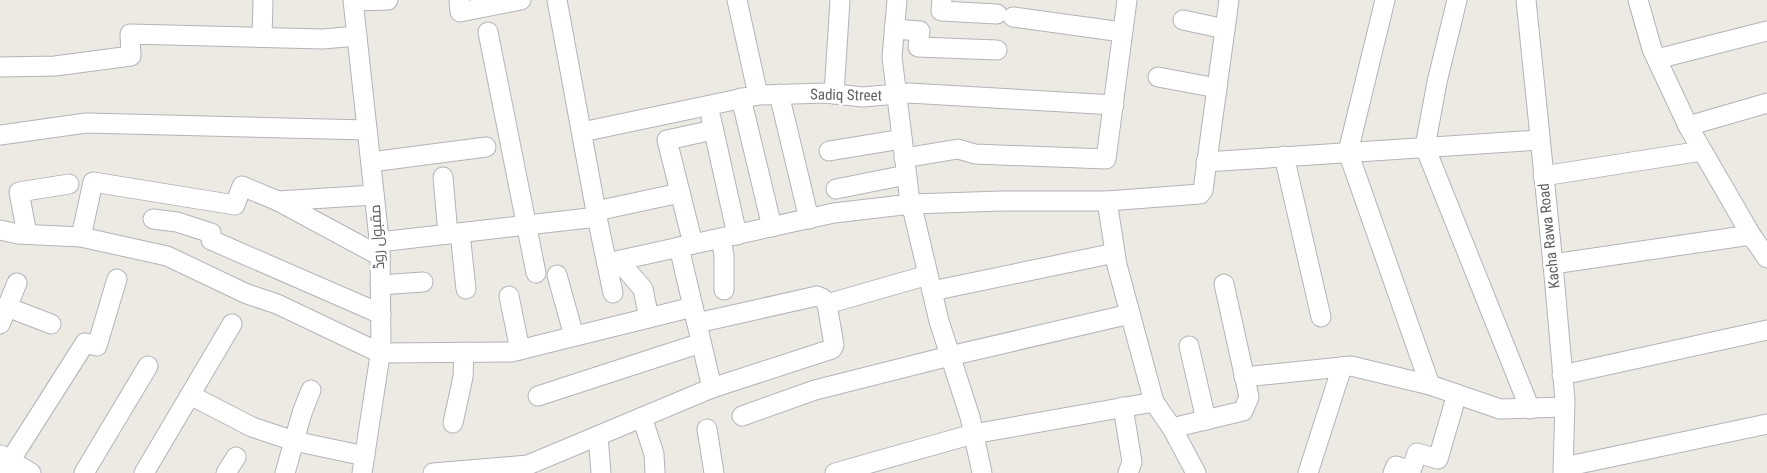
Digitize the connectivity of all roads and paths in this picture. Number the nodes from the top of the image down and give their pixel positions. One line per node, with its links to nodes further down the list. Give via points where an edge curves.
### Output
1 (263, 0): 24 (street)
2 (353, 0): 3 (street); 23 (street, مقبول روڈ)
3 (388, 0)
4 (459, 0): 5 (street, via 460,12)
5 (521, 0)
6 (557, 0): 40 (street)
7 (737, 0): 33 (street)
8 (840, 0): 31 (street)
9 (897, 0): 18 (street)
10 (942, 0): 22 (street, via 941,11 1005,15)
11 (1126, 0): 22 (street)
12 (1229, 0): 19 (street)
13 (1383, 0): 48 (street)
14 (1457, 0): 45 (street)
15 (1526, 0): 43 (street, Kacha Rawa Road)
16 (1638, 0): 26 (street)
17 (1183, 20): 19 (street)
18 (894, 29): 25 (street, via 920,31 918,47); 32 (street, via 892,58)
19 (1225, 29): 29 (street)
20 (1767, 31): 26 (street)
21 (488, 32): 65 (street)
22 (1122, 32): 36 (street)
23 (357, 36): 24 (street, via 323,39); 38 (street, مقبول روڈ)
24 (262, 37): 27 (street, via 130,34 131,56 55,66)
25 (996, 50)
26 (1657, 59): 37 (street)
27 (0, 68)
28 (1158, 77): 29 (street)
29 (1217, 88): 51 (street)
30 (779, 94): 31 (street, Sadiq Street); 33 (street, Sadiq Street); 64 (street)
31 (834, 94): 32 (street, Sadiq Street, via 863,97)
32 (896, 95): 36 (street, Sadiq Street, via 909,93); 42 (street)
33 (750, 96): 35 (street, Sadiq Street); 66 (street)
34 (1767, 103): 37 (street)
35 (708, 105): 39 (street); 40 (street, Sadiq Street)
36 (1114, 105): 52 (street, via 1105,160 975,154 958,149)
37 (1688, 126): 47 (street)
38 (367, 130): 41 (street, via 86,123); 50 (street, مقبول روڈ)
39 (714, 130): 57 (street, via 667,140); 72 (street)
40 (582, 132): 62 (street)
41 (0, 135)
42 (902, 139): 46 (street); 52 (street)
43 (1539, 140): 45 (street); 53 (street, Kacha Rawa Road)
44 (486, 147): 50 (street)
45 (1425, 147): 48 (street); 121 (street)
46 (830, 151)
47 (1702, 151): 53 (street); 70 (street)
48 (1348, 152): 49 (street); 112 (street)
49 (1284, 156): 51 (street); 96 (street)
50 (371, 162): 58 (street, مقبول روڈ)
51 (1206, 162): 60 (street, via 1200,194)
52 (905, 166): 56 (street); 61 (street)
53 (1543, 176): 78 (street, Kacha Rawa Road)
54 (443, 178): 68 (street)
55 (69, 184): 69 (street, via 19,192)
56 (836, 189)
57 (680, 194): 62 (street); 73 (street)
58 (374, 195): 59 (street); 74 (street, مقبول روڈ)
59 (278, 200): 71 (street, via 242,186 235,205 94,182); 74 (street)
60 (1107, 201): 61 (street); 75 (street)
61 (911, 204): 64 (street); 84 (street)
62 (597, 214): 65 (street); 77 (street)
63 (153, 219): 92 (street, via 177,222 211,233 211,240)
64 (809, 219): 66 (street)
65 (528, 225): 68 (street); 79 (street)
66 (772, 227): 72 (street)
67 (0, 230): 69 (street)
68 (454, 233): 74 (street); 87 (street)
69 (26, 234): 71 (street)
70 (1751, 234): 76 (street); 78 (street)
71 (81, 237): 106 (street, via 167,256)
72 (729, 237): 73 (street); 88 (street, via 724,256)
73 (686, 246): 77 (street); 94 (street)
74 (380, 249): 85 (street, مقبول روڈ)
75 (1115, 253): 84 (street); 93 (street)
76 (1767, 258)
77 (613, 262): 89 (street); 97 (street, via 643,289)
78 (1553, 264): 110 (street, Kacha Rawa Road)
79 (536, 273)
80 (557, 275): 101 (street)
81 (117, 279): 133 (street, via 97,346 85,343)
82 (423, 282): 85 (street)
83 (17, 283): 95 (street)
84 (930, 283): 91 (street); 107 (street)
85 (380, 284): 92 (street, مقبول روڈ)
86 (1224, 284): 111 (street)
87 (466, 289)
88 (724, 290)
89 (613, 293)
90 (509, 296): 104 (street)
91 (827, 304): 94 (street, via 817,296); 113 (street, via 832,349)
92 (381, 314): 106 (street, مقبول روڈ)
93 (1130, 314): 107 (street); 118 (street)
94 (695, 315): 97 (street); 102 (street)
95 (3, 316): 98 (street)
96 (1321, 317)
97 (649, 318): 101 (street)
98 (51, 324)
99 (232, 324): 116 (street)
100 (1767, 330): 110 (street)
101 (574, 336): 104 (street)
102 (701, 343): 113 (street); 117 (street)
103 (1189, 346): 124 (street)
104 (520, 350): 105 (street)
105 (464, 352): 106 (street); 125 (street, via 463,377)
106 (380, 353): 134 (street, مقبول روڈ)
107 (950, 356): 122 (street, via 815,390); 129 (street)
108 (148, 366): 138 (street)
109 (1342, 367): 111 (street); 112 (street, via 1351,366); 150 (street)
110 (1562, 375): 120 (street, Kacha Rawa Road)
111 (1244, 377): 124 (street, via 1249,397 1243,411)
112 (1430, 386): 115 (street)
113 (712, 388): 123 (street)
114 (311, 390): 131 (street)
115 (1457, 394): 121 (street, via 1500,409); 151 (street, via 1438,459 1417,452 1411,471 1396,466)
116 (190, 395): 131 (street, via 252,427); 139 (street)
117 (538, 396)
118 (1154, 402): 119 (street); 127 (street)
119 (1123, 407): 129 (street); 148 (street, via 1132,462)
120 (1564, 407): 121 (street); 136 (street, Kacha Rawa Road)
121 (1530, 409)
122 (742, 416)
123 (642, 417): 130 (street); 144 (street, via 654,454)
124 (1206, 420): 127 (street)
125 (453, 423)
126 (1767, 424): 136 (street)
127 (1172, 428): 149 (street)
128 (708, 429): 145 (street)
129 (973, 434): 146 (street); 147 (street)
130 (598, 436): 135 (street); 143 (street)
131 (294, 441): 134 (street); 141 (street)
132 (236, 457): 140 (street)
133 (6, 463): 137 (street)
134 (363, 464)
135 (542, 466): 142 (street)
136 (1564, 470)
137 (31, 473)
138 (84, 473)
139 (144, 473)
140 (226, 473)
141 (285, 473)
142 (434, 473)
143 (601, 473)
144 (655, 473)
145 (714, 473)
146 (835, 473)
147 (982, 473)
148 (1128, 473)
149 (1196, 473)
150 (1308, 473)
151 (1393, 473)

